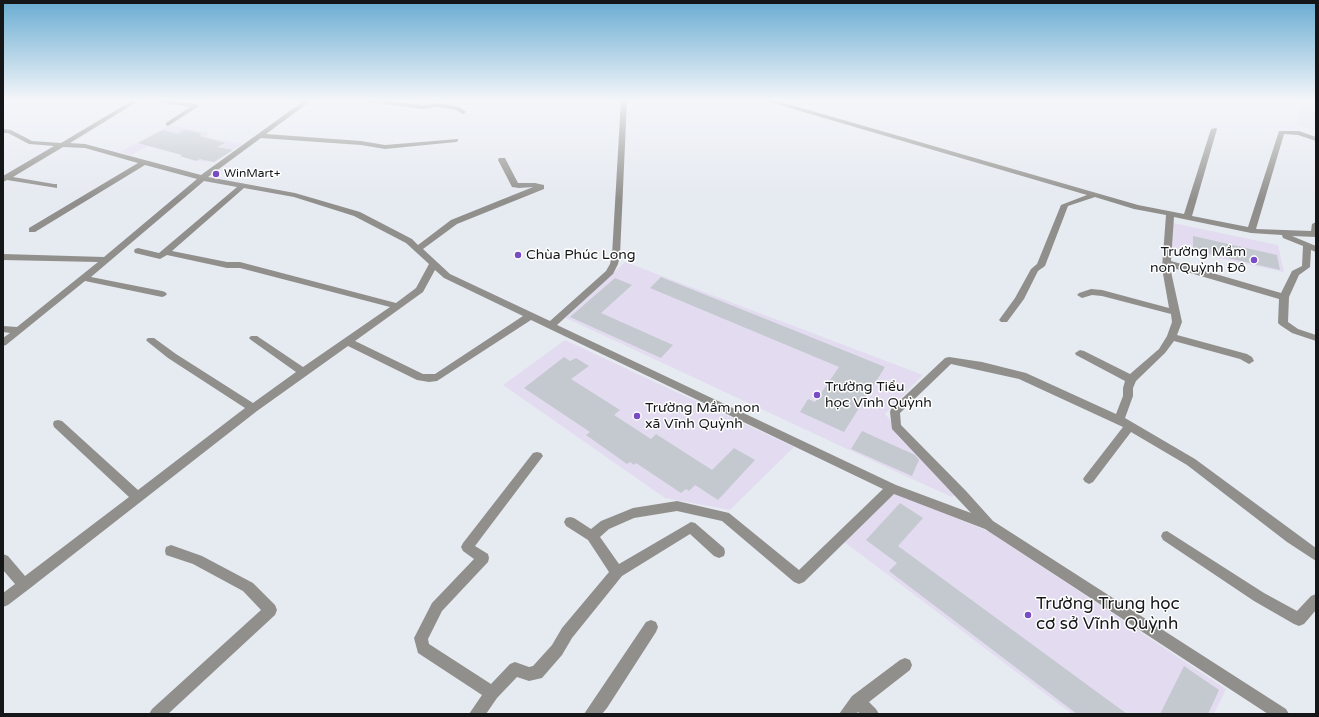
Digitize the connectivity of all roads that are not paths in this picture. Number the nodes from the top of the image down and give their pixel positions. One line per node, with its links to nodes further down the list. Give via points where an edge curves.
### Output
1 (14, 133): 12 (street, via 31,143)
2 (82, 133): 12 (street)
3 (263, 133): 9 (street)
4 (622, 133): 43 (street, via 614,264 610,272)
5 (883, 133): 19 (street)
6 (1213, 133): 21 (street)
7 (1281, 133): 24 (street)
8 (1300, 133): 10 (street)
9 (259, 136): 11 (street, via 385,147); 15 (street)
10 (1316, 139)
11 (456, 140)
12 (61, 146): 14 (street, via 85,146); 16 (street)
13 (502, 160): 28 (street, via 515,185 541,187 454,222)
14 (145, 162): 15 (street); 23 (street)
15 (202, 178): 17 (street); 32 (street)
16 (4, 179): 18 (street)
17 (242, 185): 28 (street, via 296,195 357,214 409,241); 30 (street)
18 (54, 186)
19 (1094, 195): 20 (street); 42 (street, via 1065,205 1041,266 1035,269)
20 (1170, 214): 21 (street); 33 (street)
21 (1187, 218): 24 (street)
22 (1316, 224): 26 (street)
23 (32, 230)
24 (1251, 231): 25 (street)
25 (1281, 233): 26 (street); 27 (street)
26 (1315, 235)
27 (1312, 247): 38 (street, via 1306,267 1295,273)
28 (417, 249): 34 (street)
29 (138, 251): 30 (street, via 160,256)
30 (166, 252): 39 (street, via 227,265 240,265)
31 (3, 257): 32 (street)
32 (106, 260): 35 (street)
33 (1167, 263): 38 (street); 40 (street)
34 (434, 264): 39 (street, via 420,290); 41 (street, via 446,276)
35 (83, 278): 36 (street); 45 (street)
36 (162, 294)
37 (1082, 295): 40 (street, via 1091,292 1102,293)
38 (1284, 297): 48 (street, via 1283,323 1295,331)
39 (398, 306): 50 (street)
40 (1175, 312): 46 (street, via 1177,322)
41 (530, 316): 43 (street); 50 (street, via 437,377 421,377)
42 (1004, 320)
43 (551, 325): 62 (street)
44 (3, 329): 45 (street)
45 (18, 330): 51 (street)
46 (1172, 337): 53 (street, via 1243,356); 55 (street, via 1162,352)
47 (254, 338): 54 (street)
48 (1316, 338)
49 (152, 340): 56 (street, via 172,356)
50 (347, 341): 54 (street)
51 (3, 343)
52 (1080, 353): 55 (street)
53 (1249, 361)
54 (303, 372): 56 (street)
55 (1131, 378): 57 (street, via 1128,396)
56 (253, 408): 63 (street)
57 (1119, 420): 59 (street); 65 (street, via 1022,376 949,360 895,412 896,426 962,494)
58 (58, 424): 63 (street)
59 (1130, 426): 61 (street); 70 (street, via 1191,462)
60 (537, 456): 78 (street, via 466,547 483,558 437,607 421,638 423,648)
61 (1089, 479)
62 (892, 488): 65 (street); 66 (street, via 799,578 725,517 677,506 633,513 605,525)
63 (137, 497): 73 (street)
64 (570, 522): 66 (street)
65 (989, 526): 85 (street)
66 (592, 536): 72 (street)
67 (1167, 536): 74 (street, via 1259,597 1299,619)
68 (171, 551): 80 (street, via 197,560 248,587 270,610)
69 (719, 552): 72 (street, via 691,527)
70 (1316, 555)
71 (3, 560): 73 (street)
72 (617, 572): 78 (street, via 537,673 529,674 515,669)
73 (24, 585): 75 (street)
74 (1316, 600)
75 (3, 601)
76 (651, 627): 82 (street, via 602,703)
77 (904, 665): 79 (street)
78 (492, 693): 81 (street)
79 (857, 701): 83 (street); 84 (street)
80 (157, 714)
81 (477, 714)
82 (592, 714)
83 (847, 714)
84 (871, 714)
85 (1281, 714)

